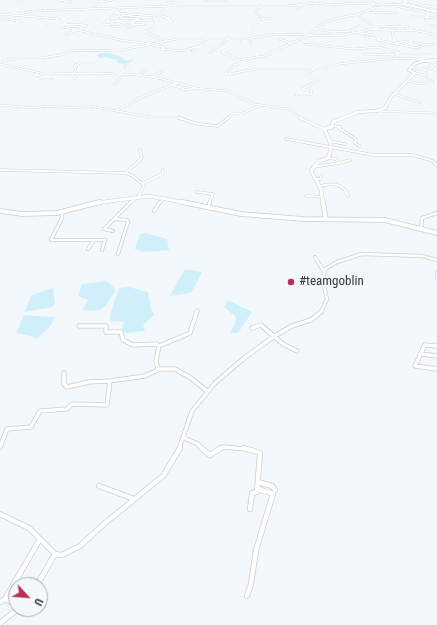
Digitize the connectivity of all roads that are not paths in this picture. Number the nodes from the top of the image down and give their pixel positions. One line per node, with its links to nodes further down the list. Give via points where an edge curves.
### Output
1 (18, 0): 11 (street)
2 (60, 0): 12 (street); 35 (street)
3 (103, 0): 13 (street)
4 (113, 0): 13 (street)
5 (167, 0): 16 (street)
6 (213, 0): 14 (street)
7 (372, 0): 22 (street, via 372,4)
8 (206, 1): 14 (street)
9 (344, 1): 18 (street)
10 (383, 1): 24 (street, via 383,4)
11 (22, 2)
12 (71, 2)
13 (100, 2): 31 (street)
14 (215, 2): 17 (street); 17 (street); 28 (street)
15 (407, 2): 25 (street); 30 (street); 36 (street)
16 (177, 3): 27 (street); 28 (street, via 182,4)
17 (225, 3): 20 (street)
18 (345, 3): 19 (street); 22 (street)
19 (303, 4): 21 (street); 34 (street)
20 (260, 5): 21 (street); 59 (street, via 255,12)
21 (267, 5): 29 (street)
22 (378, 5): 23 (street)
23 (382, 5): 24 (street); 37 (street)
24 (387, 5): 25 (street)
25 (395, 5): 36 (street)
26 (164, 6): 27 (street); 33 (street); 67 (street, via 161,16 170,18 167,19)
27 (176, 6): 28 (street)
28 (181, 6)
29 (270, 6)
30 (424, 6): 32 (street); 36 (street)
31 (91, 8): 33 (street); 35 (street); 61 (street)
32 (437, 8)
33 (120, 9): 39 (street)
34 (298, 9)
35 (44, 10): 42 (street)
36 (421, 11): 38 (street); 38 (street)
37 (367, 12): 44 (street); 45 (street)
38 (430, 12): 46 (street); 54 (street)
39 (116, 13): 43 (street); 62 (street, via 106,21)
40 (147, 13): 49 (street)
41 (153, 13): 50 (street)
42 (17, 14): 47 (street); 76 (street, via 59,19)
43 (123, 14): 48 (street); 51 (street)
44 (356, 14): 52 (street); 75 (street)
45 (396, 14)
46 (437, 14)
47 (0, 15): 64 (street)
48 (142, 15): 49 (street); 60 (street)
49 (145, 15): 50 (street)
50 (151, 15): 60 (street, via 156,16)
51 (121, 16): 56 (street); 60 (street)
52 (348, 16): 55 (street, via 342,14); 79 (street)
53 (413, 16): 54 (street)
54 (426, 16): 58 (street); 78 (street, via 429,25)
55 (336, 17)
56 (118, 18): 60 (street); 63 (street)
57 (270, 18): 59 (street)
58 (437, 18)
59 (264, 19): 91 (street, via 259,20 252,30)
60 (136, 20): 60 (street, via 152,19 150,21); 63 (street); 68 (street); 69 (street); 72 (street, via 126,26); 73 (street)
61 (68, 21): 70 (street); 71 (street)
62 (109, 21): 63 (street); 63 (street, via 103,24 108,25)
63 (115, 21): 65 (street)
64 (22, 22)
65 (121, 22): 68 (street); 68 (street, via 112,26)
66 (154, 22): 95 (street, via 154,28 144,32)
67 (172, 22)
68 (127, 23)
69 (147, 23)
70 (65, 24): 70 (street, via 63,26 87,25); 81 (street, via 60,26)
71 (90, 24)
72 (136, 25)
73 (145, 25)
74 (358, 25): 84 (street)
75 (372, 25)
76 (47, 26)
77 (399, 26): 80 (street); 82 (street); 83 (street, via 407,26 406,29)
78 (437, 26)
79 (315, 29): 84 (street); 89 (street, via 310,31)
80 (375, 29): 82 (street); 85 (street)
81 (77, 30): 87 (street); 103 (street)
82 (392, 30): 83 (street); 92 (street)
83 (412, 30): 88 (street)
84 (350, 31): 86 (street)
85 (359, 33): 86 (street); 101 (street, via 366,37)
86 (353, 34): 89 (street)
87 (66, 35)
88 (437, 35)
89 (308, 36): 91 (street, via 276,34); 100 (street)
90 (230, 38): 91 (street); 93 (street); 109 (street)
91 (251, 38): 104 (street)
92 (392, 38)
93 (207, 39): 95 (street); 108 (street)
94 (280, 39): 100 (street)
95 (166, 40): 103 (street)
96 (408, 41): 101 (street)
97 (240, 42): 110 (street)
98 (414, 42): 107 (street)
99 (437, 42): 102 (street)
100 (291, 43): 123 (street, via 262,57)
101 (396, 43): 111 (street)
102 (432, 43): 106 (street); 107 (street)
103 (151, 44): 108 (street, via 168,50); 127 (street, via 110,52 75,50 62,55 18,58)
104 (251, 44)
105 (305, 44): 116 (street, via 354,49 380,47)
106 (434, 44)
107 (425, 45): 111 (street)
108 (200, 46): 109 (street); 112 (street)
109 (219, 46): 110 (street); 113 (street)
110 (230, 48): 114 (street)
111 (416, 48): 117 (street)
112 (192, 51)
113 (214, 51): 114 (street); 115 (street)
114 (223, 52): 123 (street)
115 (210, 53)
116 (399, 53): 117 (street); 121 (street, via 393,53)
117 (416, 53): 119 (street)
118 (365, 54): 121 (street)
119 (437, 55)
120 (378, 56): 121 (street)
121 (393, 56): 122 (street)
122 (398, 59): 124 (street); 133 (street, via 389,58)
123 (239, 60): 148 (street, via 238,64)
124 (422, 60): 125 (street); 126 (street); 131 (street)
125 (437, 60)
126 (433, 62): 129 (street); 137 (street)
127 (0, 63): 140 (street)
128 (94, 63): 141 (street, via 76,64)
129 (437, 63)
130 (125, 66): 145 (street, via 129,68)
131 (411, 67): 137 (street); 143 (street, via 409,70)
132 (437, 67): 139 (street)
133 (314, 69): 148 (street, via 262,69); 162 (street, via 306,76 319,80 302,88 312,91 311,95)
134 (59, 70): 144 (street)
135 (89, 70): 142 (street)
136 (146, 70): 147 (street)
137 (424, 70): 139 (street)
138 (161, 72): 150 (street)
139 (432, 72): 149 (street)
140 (38, 73): 144 (street); 151 (street, via 34,75 40,76 41,79)
141 (72, 73): 142 (street); 144 (street); 152 (street, via 76,77)
142 (88, 73): 145 (street)
143 (416, 73): 149 (street); 153 (street)
144 (56, 74)
145 (119, 74): 146 (street)
146 (124, 74): 147 (street); 157 (street)
147 (139, 75): 150 (street)
148 (224, 75): 160 (street)
149 (423, 75): 155 (street)
150 (151, 77): 156 (street)
151 (52, 79)
152 (74, 79)
153 (408, 81): 154 (street, via 421,84); 161 (street)
154 (426, 82)
155 (433, 82)
156 (178, 83): 158 (street); 159 (street)
157 (114, 84)
158 (173, 84): 159 (street, via 186,90); 166 (street)
159 (194, 88): 160 (street)
160 (200, 89): 165 (street, via 229,92 241,96 252,104)
161 (394, 94): 163 (street); 167 (street, via 385,108)
162 (296, 95)
163 (421, 104)
164 (0, 105): 166 (street, via 82,109 89,106)
165 (261, 105): 166 (street, via 241,114 234,113 218,126); 170 (street, via 292,110 296,116)
166 (116, 111)
167 (374, 111): 168 (street); 169 (street, via 355,113 333,122)
168 (437, 115)
169 (333, 126): 170 (street); 175 (street, via 340,127 340,130 356,139 355,143)
170 (324, 129): 172 (street)
171 (286, 138): 174 (street)
172 (329, 141): 173 (street); 174 (street)
173 (345, 144)
174 (331, 146): 177 (street); 180 (street, via 374,155 413,156 433,161)
175 (360, 146)
176 (140, 150): 184 (street, via 142,159)
177 (328, 158): 179 (street, via 336,159); 181 (street, via 319,160)
178 (350, 160): 179 (street)
179 (339, 163): 181 (street)
180 (437, 166)
181 (313, 167): 186 (street, via 311,174)
182 (0, 170): 184 (street)
183 (162, 170): 187 (street, via 162,174)
184 (126, 173): 187 (street)
185 (321, 177): 186 (street)
186 (315, 179): 188 (street)
187 (142, 184): 190 (street, via 144,187)
188 (320, 186): 192 (street); 193 (street, via 343,186)
189 (197, 192): 195 (street, via 213,194)
190 (138, 196): 194 (street); 198 (street); 201 (street)
191 (306, 196): 192 (street)
192 (322, 196): 202 (street)
193 (348, 196)
194 (163, 199): 195 (street); 196 (street)
195 (208, 207): 202 (street, via 241,214)
196 (154, 211)
197 (0, 212): 198 (street)
198 (62, 213): 207 (street, via 51,240)
199 (437, 214): 204 (street, via 422,218)
200 (368, 215): 203 (street)
201 (115, 219): 205 (street, via 104,229); 210 (street, via 128,222)
202 (326, 220): 203 (street)
203 (369, 220): 204 (street, via 388,220)
204 (421, 230): 206 (street)
205 (113, 231)
206 (437, 233)
207 (94, 240): 208 (street); 209 (street, via 105,240)
208 (88, 249)
209 (102, 250)
210 (118, 254)
211 (315, 257): 213 (street)
212 (437, 260): 213 (street, via 422,256 362,254 337,262)
213 (324, 272): 219 (street, via 327,299 320,312 311,320 292,326)
214 (437, 272): 215 (street)
215 (437, 278)
216 (197, 311): 220 (street, via 190,333)
217 (79, 326): 220 (street, via 106,326 106,332 121,332 128,344 155,343)
218 (252, 328): 219 (street, via 261,325)
219 (273, 337): 222 (street); 229 (street, via 243,359)
220 (159, 346): 225 (street, via 156,365)
221 (437, 346): 223 (street, via 425,344)
222 (297, 351)
223 (420, 354): 224 (street); 226 (street, via 415,366)
224 (437, 356)
225 (160, 369): 228 (street, via 145,376); 229 (street, via 178,370)
226 (437, 369)
227 (64, 373): 228 (street, via 64,384 67,387 89,382)
228 (110, 382): 231 (street, via 107,405 72,404 67,410 40,411 31,427 7,429)
229 (207, 392): 230 (street, via 192,411)
230 (184, 438): 232 (street, via 198,444 210,455 223,447 242,448 261,454); 236 (street, via 163,476)
231 (0, 447)
232 (258, 482): 234 (street); 235 (street, via 272,486)
233 (99, 486): 236 (street)
234 (258, 490): 237 (street, via 257,493 252,493); 242 (street, via 273,494 256,550)
235 (274, 490)
236 (134, 499): 240 (street, via 80,546 62,555)
237 (250, 509)
238 (0, 514): 239 (street, via 29,528)
239 (40, 539): 240 (street); 243 (street)
240 (55, 554): 241 (street)
241 (42, 577)
242 (247, 596)
243 (5, 599): 244 (street); 245 (street)
244 (8, 600)
245 (0, 602)
246 (8, 617): 247 (street)
247 (0, 623)

